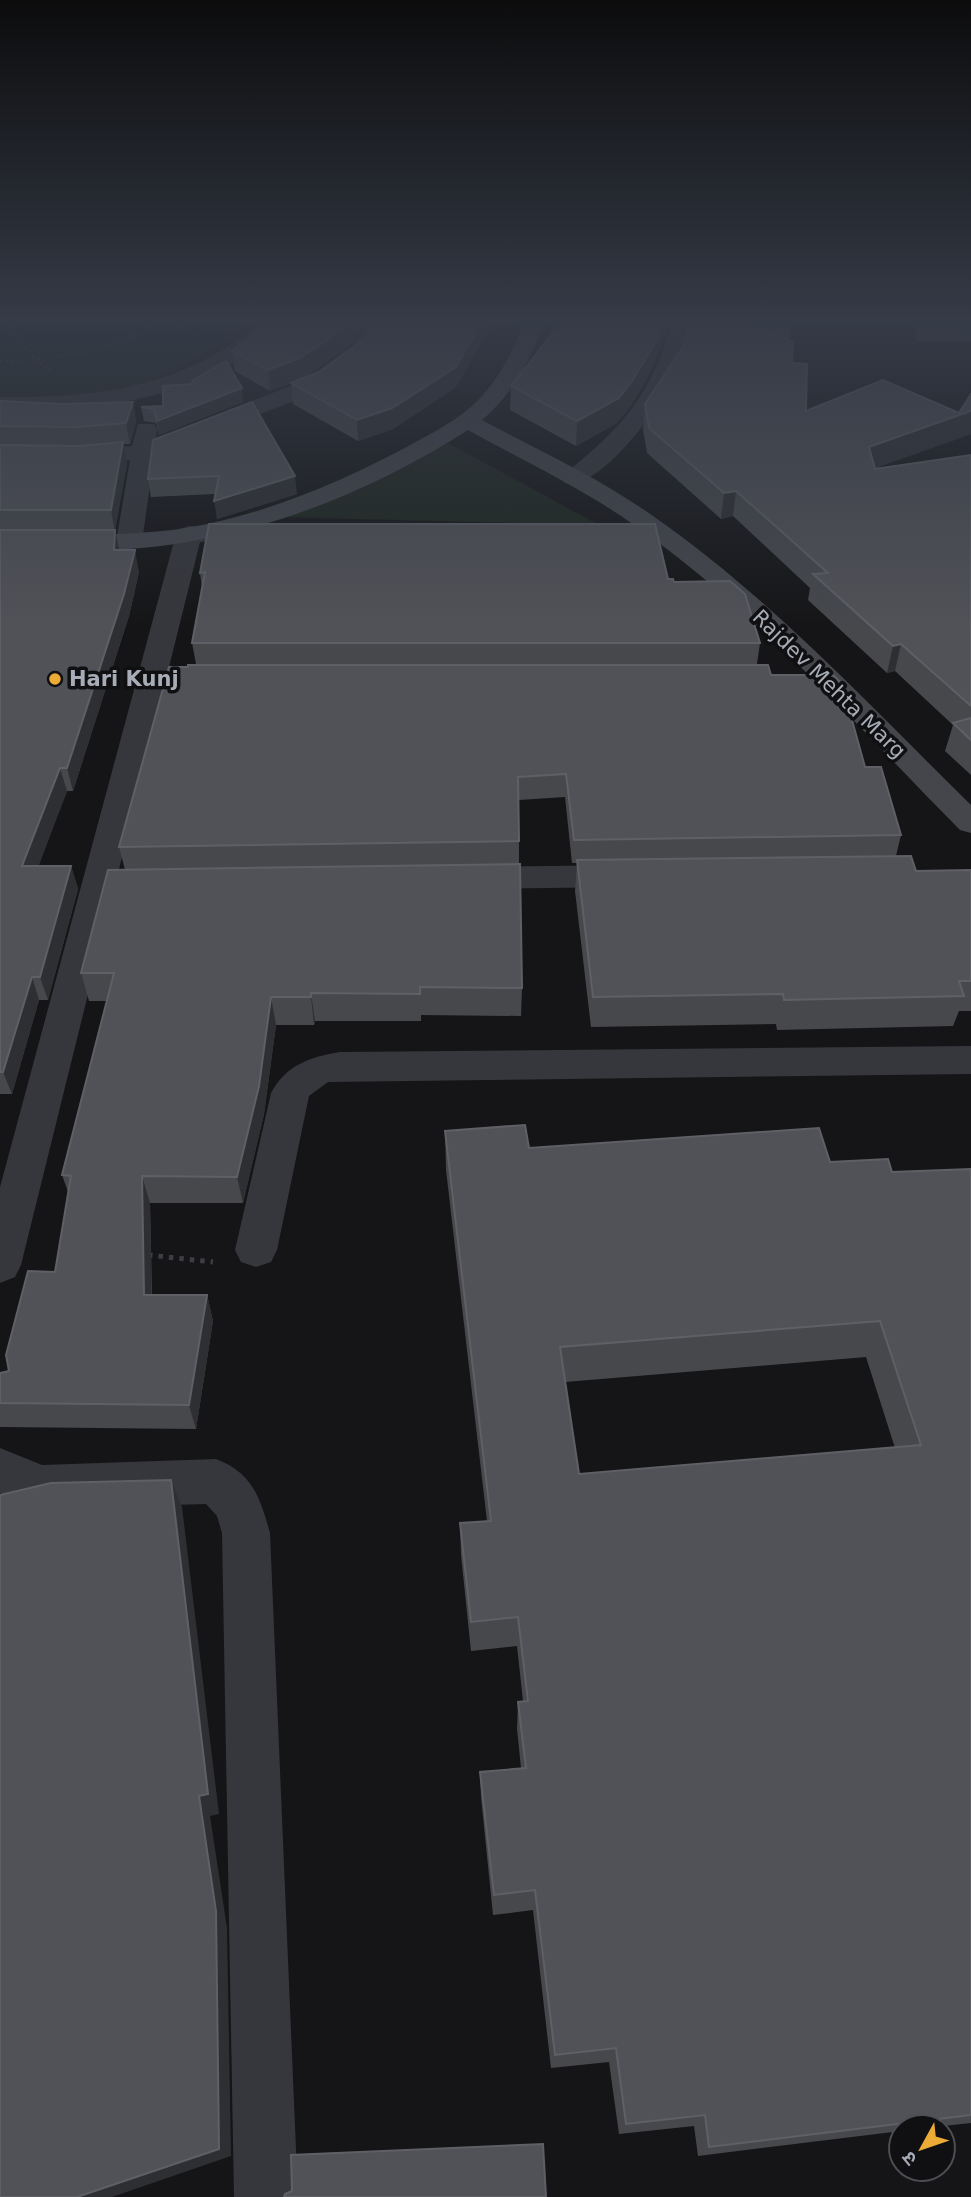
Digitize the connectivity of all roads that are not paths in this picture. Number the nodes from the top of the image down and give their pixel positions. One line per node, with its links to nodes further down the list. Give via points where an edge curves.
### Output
1 (147, 424): 6 (street)
2 (216, 424): 6 (street)
3 (462, 424): 9 (street, via 321,494)
4 (472, 424): 8 (street, Rajdev Mehta Marg)
5 (635, 424): 8 (street)
6 (144, 452): 7 (street); 14 (street)
7 (0, 456)
8 (573, 478): 12 (street, Rajdev Mehta Marg)
9 (189, 534): 10 (street); 14 (street); 21 (street, via 165,676 111,884)
10 (287, 534)
11 (622, 534): 12 (street)
12 (663, 534): 16 (street, Rajdev Mehta Marg, via 752,609)
13 (0, 542): 14 (street)
14 (129, 542)
15 (784, 676): 16 (street)
16 (821, 676): 17 (street, Rajdev Mehta Marg)
17 (971, 823)
18 (652, 876): 19 (street)
19 (430, 879)
20 (971, 1060): 22 (street, via 318,1069 298,1081 290,1093)
21 (6, 1213): 23 (street)
22 (256, 1250)
23 (0, 1265)
24 (0, 1470): 25 (street, via 41,1487 216,1480 238,1504 246,1533)
25 (266, 2197)

